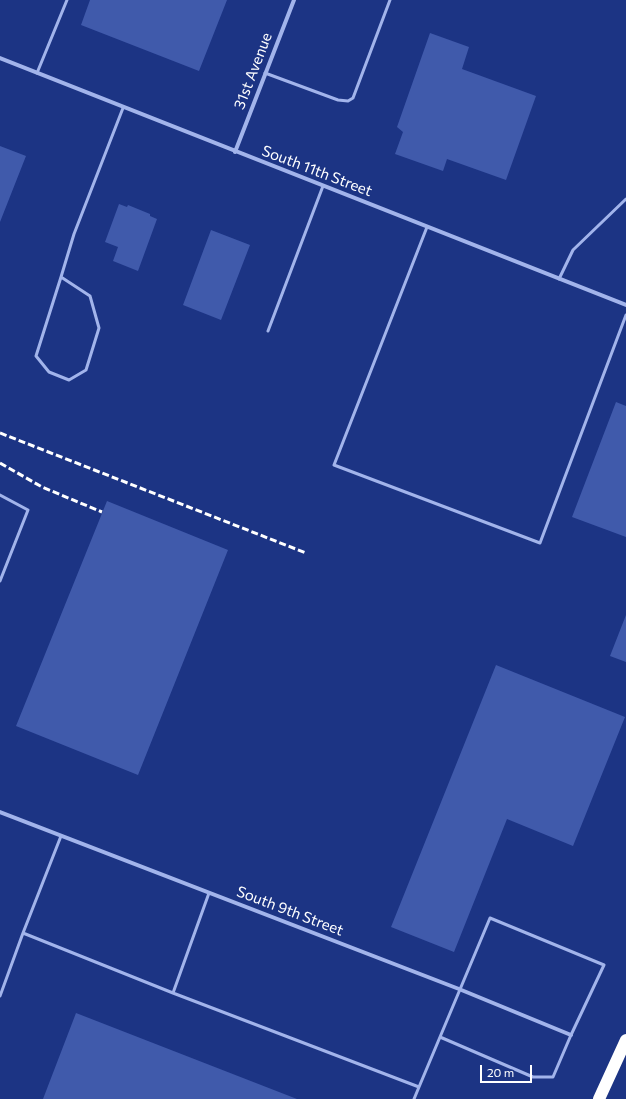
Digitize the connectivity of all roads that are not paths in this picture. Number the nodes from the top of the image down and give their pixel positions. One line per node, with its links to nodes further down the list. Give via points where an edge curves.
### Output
1 (66, 0): 5 (lane)
2 (294, 0): 6 (street, 31st Avenue)
3 (390, 0): 6 (lane, via 353,98 348,101 338,100)
4 (0, 58): 5 (street, South 11th Street)
5 (37, 73): 7 (street, South 11th Street)
6 (265, 73): 8 (street, 31st Avenue)
7 (123, 108): 8 (street, South 11th Street); 12 (lane, via 74,234)
8 (235, 152): 9 (street, South 11th Street)
9 (323, 186): 11 (street, South 11th Street); 16 (lane)
10 (626, 199): 13 (lane, via 573,250)
11 (427, 227): 13 (street, South 11th Street); 15 (lane, via 334,465 540,543)
12 (61, 277): 12 (lane, via 36,356 49,372 69,380 86,370 99,328 90,296)
13 (559, 279): 14 (street, South 11th Street)
14 (626, 305)
15 (626, 315)
16 (268, 331)
17 (0, 495): 18 (lane, via 28,510)
18 (0, 581)
19 (0, 812): 20 (street, South 9th Street)
20 (61, 836): 21 (street, South 9th Street); 22 (lane)
21 (209, 893): 23 (street, South 9th Street); 24 (lane)
22 (23, 933): 24 (lane); 25 (lane)
23 (459, 989): 26 (street, South 9th Street); 26 (lane, via 490,918 604,965); 27 (lane)
24 (172, 993): 29 (lane)
25 (0, 996)
26 (571, 1035): 27 (lane, via 553,1077 533,1077)
27 (440, 1037): 29 (lane)
28 (626, 1040): 31 (highway)
29 (419, 1087): 30 (lane)
30 (414, 1099)
31 (599, 1099)

